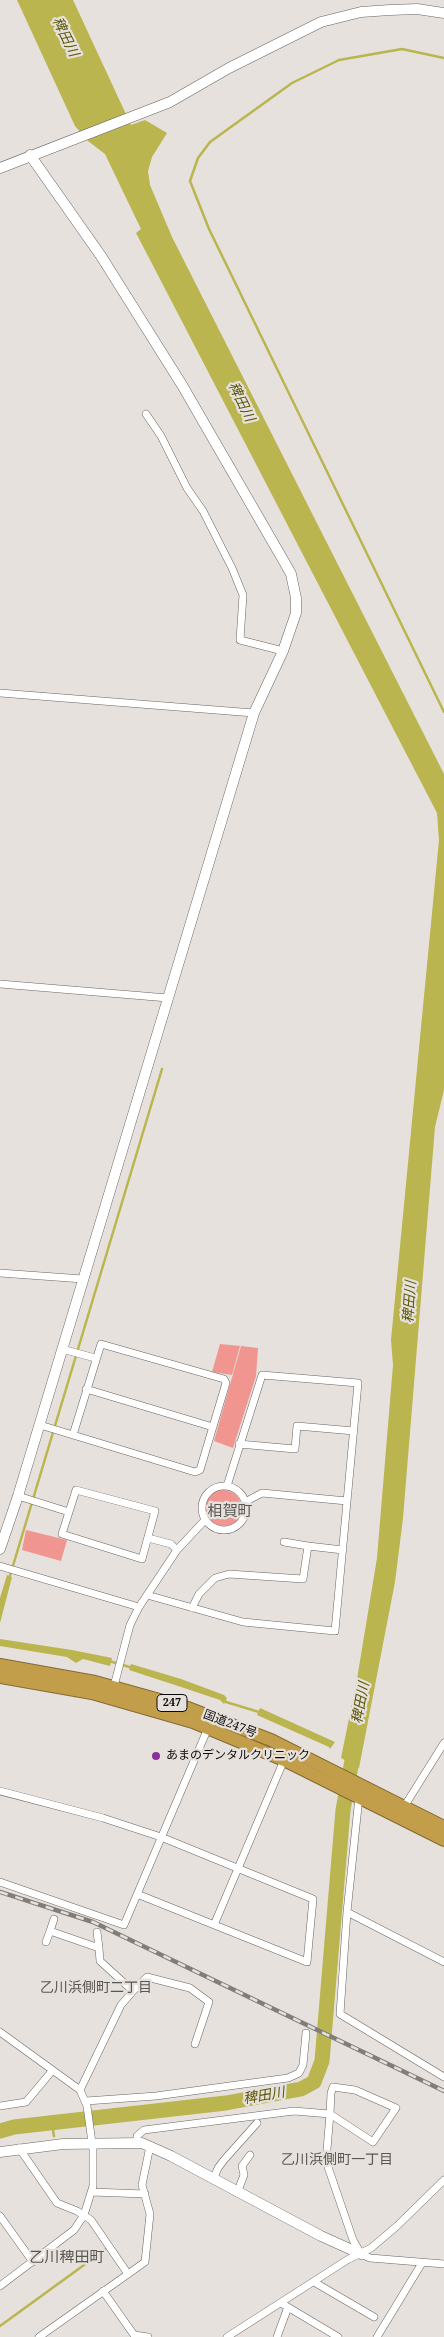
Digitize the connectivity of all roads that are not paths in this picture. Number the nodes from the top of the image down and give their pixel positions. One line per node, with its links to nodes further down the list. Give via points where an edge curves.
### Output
1 (416, 4): 2 (street); 3 (street, via 321,22 170,102)
2 (444, 13)
3 (30, 155): 4 (street); 6 (street, via 101,256 182,385)
4 (0, 168)
5 (146, 414): 8 (street, via 232,568 243,595 240,640)
6 (286, 565): 7 (street); 8 (street, via 296,598 296,613)
7 (297, 572)
8 (283, 651): 10 (street)
9 (0, 693): 10 (street)
10 (254, 713): 12 (street)
11 (0, 984): 12 (street)
12 (168, 998): 14 (street)
13 (0, 1273): 14 (street)
14 (83, 1279): 15 (street)
15 (67, 1350): 16 (street); 18 (street)
16 (95, 1358): 17 (street); 19 (street, via 104,1343 224,1379 226,1383)
17 (86, 1389): 19 (street); 21 (street)
18 (44, 1426): 21 (street); 24 (street)
19 (213, 1427): 21 (street, via 200,1470 195,1472)
20 (354, 1431): 22 (street, via 297,1426 295,1449); 22 (street, via 358,1383 262,1376); 25 (street)
21 (73, 1435)
22 (239, 1444): 23 (street)
23 (227, 1486): 26 (street, via 240,1493); 28 (street, via 213,1489 204,1499)
24 (22, 1497): 27 (street); 32 (street)
25 (347, 1501): 26 (street, via 262,1493); 34 (street)
26 (244, 1502): 28 (street, via 242,1520 231,1529 216,1528)
27 (69, 1512): 29 (street, via 62,1534 142,1559); 29 (street, via 76,1490 155,1511)
28 (205, 1520): 33 (street)
29 (148, 1538): 33 (street, via 171,1544)
30 (284, 1542): 31 (street)
31 (308, 1546): 34 (street); 38 (street, via 303,1579 229,1574 206,1585)
32 (0, 1549)
33 (177, 1550): 36 (street)
34 (343, 1550): 38 (street, via 334,1631 243,1622)
35 (2, 1567): 37 (street)
36 (147, 1596): 37 (street); 38 (street)
37 (139, 1607): 41 (street, via 130,1625)
38 (192, 1608)
39 (0, 1665): 41 (highway, 国道247号 / 247)
40 (0, 1677): 42 (highway, 国道247号 / 247, via 115,1699)
41 (114, 1686): 45 (highway, 国道247号 / 247, via 188,1708 243,1729)
42 (208, 1728): 44 (highway, 国道247号 / 247); 50 (street)
43 (444, 1743): 48 (street)
44 (284, 1760): 45 (highway, 国道247号 / 247); 52 (street)
45 (333, 1777): 47 (highway, 国道247号 / 247)
46 (0, 1791): 50 (street)
47 (358, 1792): 48 (highway, 国道247号 / 247); 55 (street)
48 (401, 1812): 49 (highway, 国道247号 / 247); 51 (highway, 国道247号 / 247)
49 (444, 1827)
50 (161, 1837): 52 (street); 54 (street)
51 (444, 1840)
52 (238, 1868): 57 (street); 57 (street, via 313,1899 307,1962)
53 (0, 1882): 54 (street, via 124,1926)
54 (137, 1894): 57 (street)
55 (347, 1912): 62 (street); 68 (street, via 340,2014)
56 (54, 1919): 58 (street)
57 (214, 1925)
58 (50, 1931): 60 (street); 61 (street)
59 (97, 1932): 61 (street)
60 (46, 1942)
61 (99, 1948): 63 (street, via 100,1962)
62 (444, 1962)
63 (133, 1991): 66 (street, via 147,1977 190,1988 208,2002); 69 (street, via 121,2005)
64 (0, 2032): 67 (street)
65 (306, 2033): 70 (street, via 303,2065 298,2073 288,2078)
66 (195, 2044)
67 (52, 2070): 69 (street); 71 (street, via 26,2102)
68 (444, 2077)
69 (80, 2090): 70 (street)
70 (86, 2104): 74 (street)
71 (0, 2106)
72 (330, 2114): 72 (street, via 333,2087 354,2090 396,2108 373,2142); 75 (street, via 286,2112 144,2130 137,2136); 87 (street, via 327,2166)
73 (257, 2123): 80 (street, via 218,2168)
74 (92, 2140): 75 (street); 77 (street); 82 (street)
75 (137, 2143): 76 (street)
76 (150, 2146): 80 (street); 84 (street, via 143,2173)
77 (19, 2148): 78 (street); 85 (street, via 57,2203)
78 (0, 2152)
79 (250, 2155): 83 (street, via 242,2166 244,2175)
80 (214, 2180): 83 (street)
81 (444, 2180): 87 (street, via 398,2226)
82 (92, 2192): 84 (street); 85 (street)
83 (237, 2192): 87 (street)
84 (145, 2194): 91 (street, via 150,2214 145,2262)
85 (84, 2215): 88 (street, via 74,2230); 91 (street, via 91,2220)
86 (0, 2216): 88 (street)
87 (361, 2254): 89 (street, via 378,2260); 92 (street)
88 (33, 2262): 93 (street)
89 (422, 2264): 90 (street); 103 (street)
90 (444, 2264)
91 (128, 2274): 94 (street)
92 (314, 2282): 95 (street); 97 (street)
93 (0, 2286)
94 (104, 2291): 98 (street); 99 (street, via 134,2335)
95 (281, 2303): 96 (street); 100 (street)
96 (288, 2307): 101 (street); 102 (street)
97 (374, 2317)
98 (39, 2337)
99 (148, 2337)
100 (227, 2337)
101 (277, 2337)
102 (338, 2337)
103 (378, 2337)

